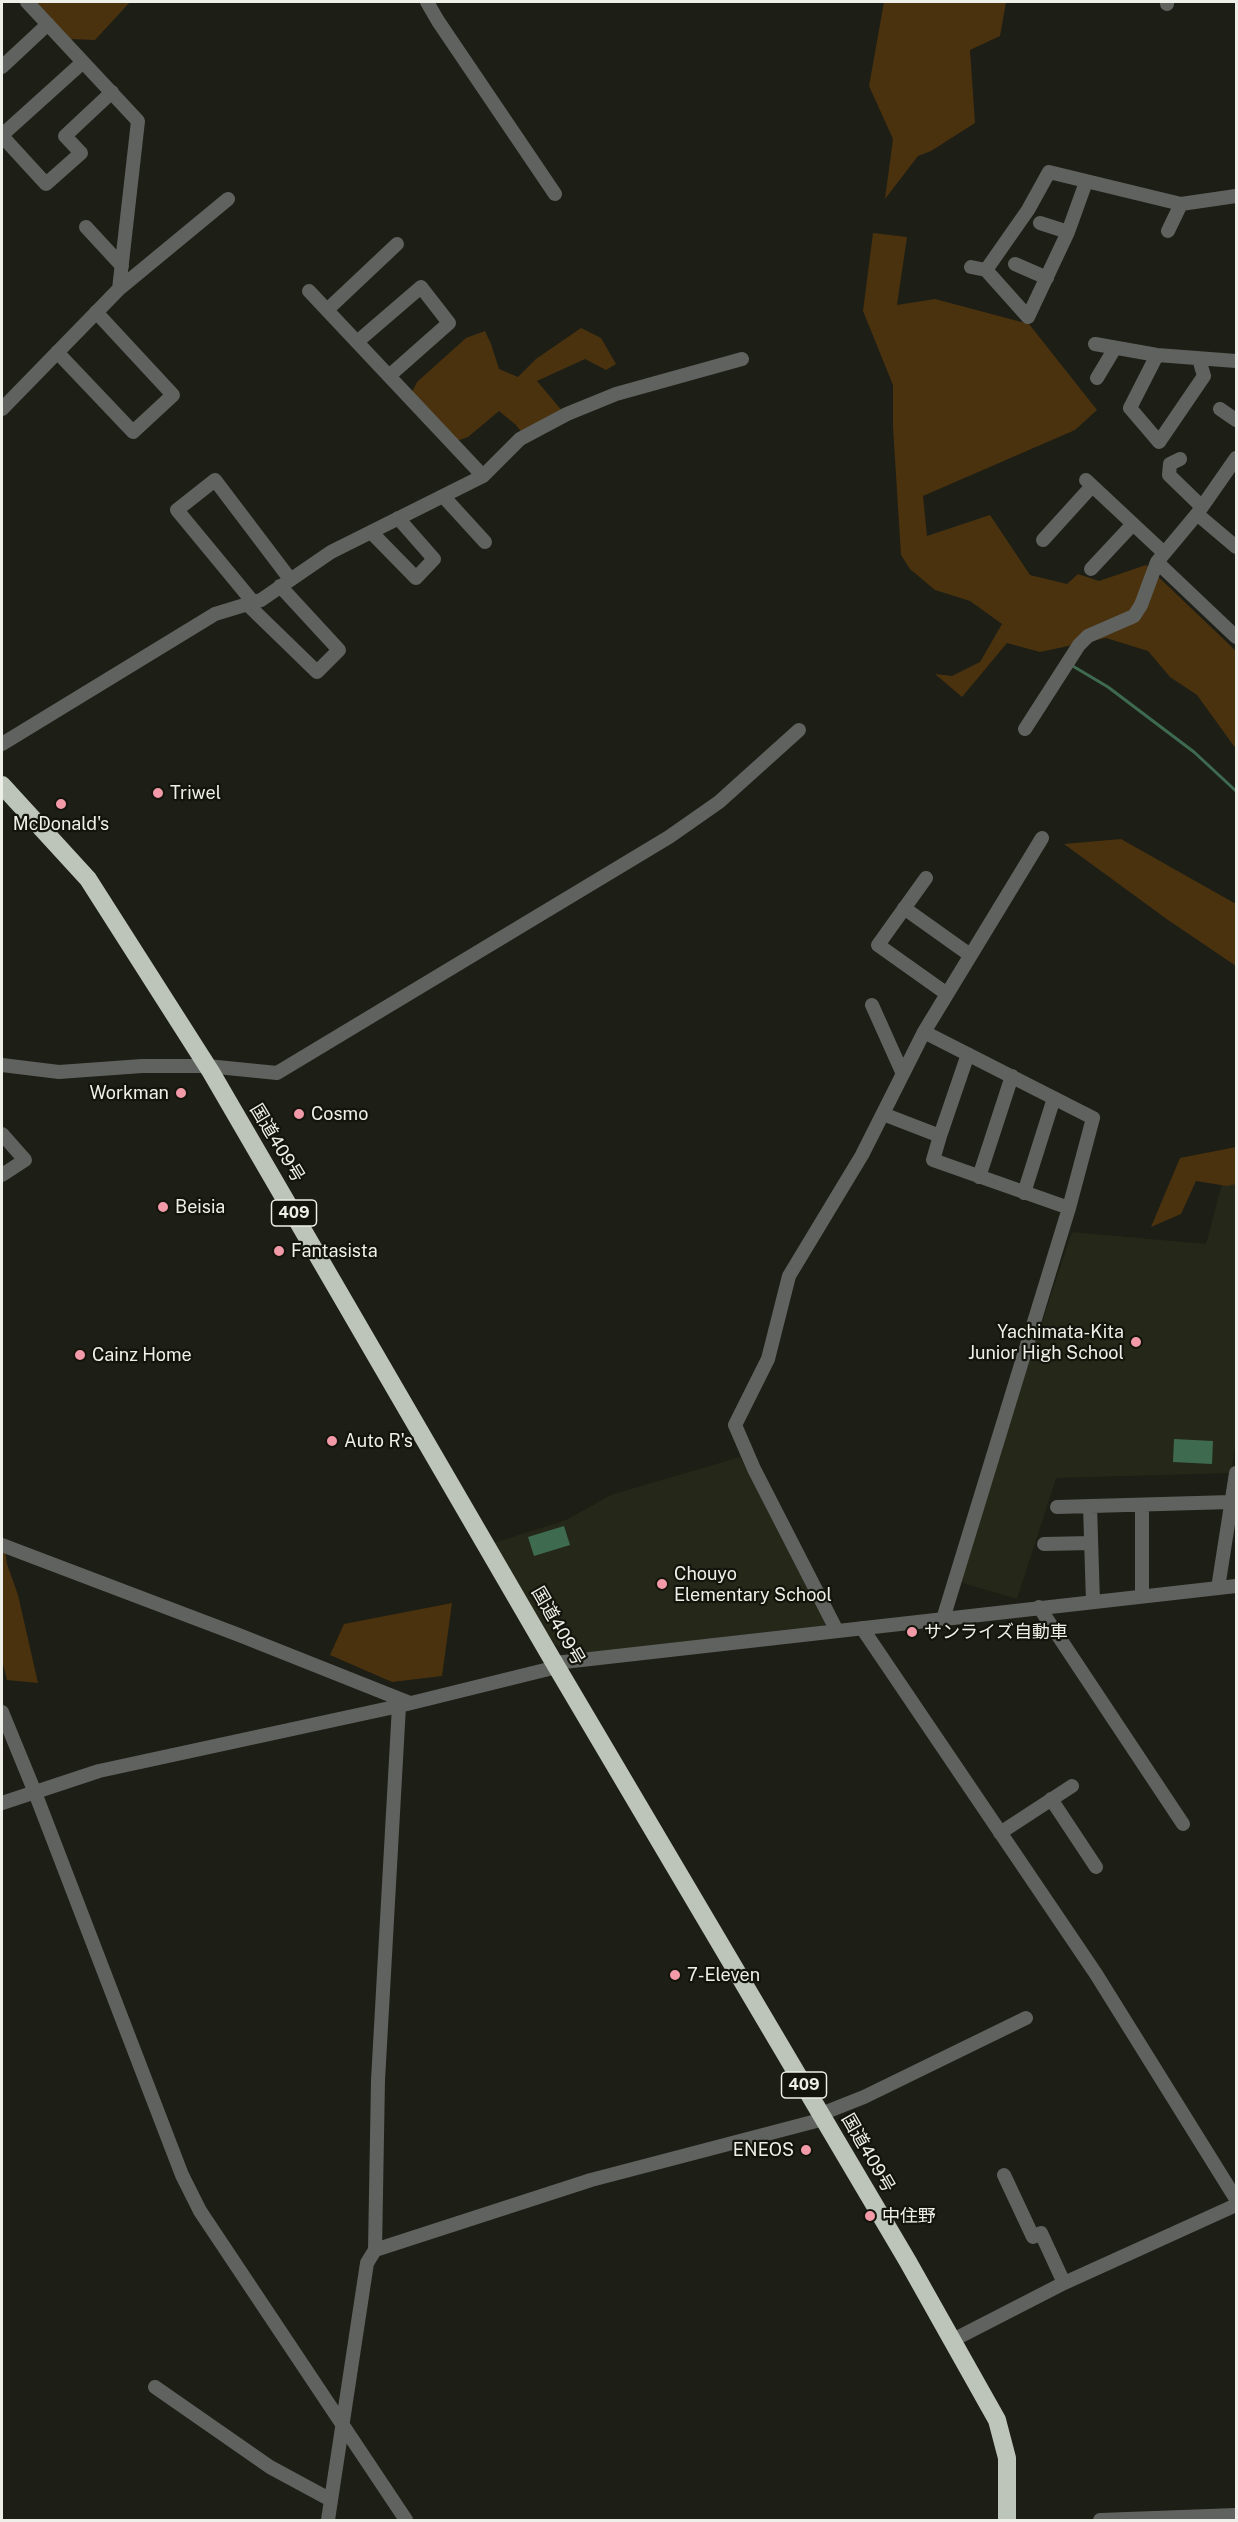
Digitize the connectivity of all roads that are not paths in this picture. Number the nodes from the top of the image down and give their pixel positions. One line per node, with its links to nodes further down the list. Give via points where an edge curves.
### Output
1 (27, 2): 3 (street)
2 (427, 2): 9 (street)
3 (48, 24): 4 (street); 5 (street)
4 (83, 62): 6 (street); 7 (street)
5 (2, 67)
6 (112, 92): 7 (street, via 64,136 81,153 46,184); 19 (street, via 138,121)
7 (2, 136)
8 (1086, 182): 12 (street); 16 (street); 21 (street, via 1048,172 1028,210)
9 (555, 195)
10 (1236, 196): 12 (street)
11 (228, 200): 23 (street)
12 (1181, 204): 15 (street)
13 (1041, 223): 16 (street)
14 (86, 227): 19 (street)
15 (1168, 231)
16 (1068, 232): 22 (street)
17 (398, 244): 25 (street)
18 (1015, 264): 22 (street)
19 (122, 266): 23 (street)
20 (971, 267): 21 (street)
21 (986, 270): 22 (street, via 1028,316)
22 (1047, 278)
23 (119, 289): 26 (street)
24 (309, 291): 25 (street)
25 (327, 310): 27 (street)
26 (96, 312): 30 (street); 30 (street, via 173,395 133,432)
27 (357, 342): 35 (street); 35 (street, via 421,287 449,322)
28 (1095, 344): 29 (street)
29 (1115, 348): 31 (street); 36 (street)
30 (57, 352): 37 (street)
31 (1157, 355): 33 (street); 33 (street, via 1130,408 1160,442 1204,376)
32 (742, 359): 42 (street, via 616,394 567,414 520,439)
33 (1199, 359): 34 (street)
34 (1236, 361)
35 (389, 376): 42 (street)
36 (1097, 378)
37 (2, 409)
38 (1220, 409): 39 (street)
39 (1236, 420)
40 (1236, 458): 44 (street)
41 (1180, 459): 44 (street, via 1170,464 1169,475)
42 (483, 476): 43 (street)
43 (443, 496): 45 (street); 49 (street)
44 (1199, 510): 50 (street); 51 (street)
45 (398, 518): 47 (street); 47 (street, via 434,559 416,578)
46 (1133, 524): 48 (street, via 1089,483); 51 (street); 52 (street)
47 (371, 532): 53 (street, via 331,552)
48 (1042, 540)
49 (485, 542)
50 (1236, 547)
51 (1160, 557): 55 (street); 56 (street, via 1134,616 1088,636 1079,645)
52 (1091, 569)
53 (285, 583): 54 (street); 54 (street, via 339,650 317,672); 54 (street, via 215,480 177,510)
54 (250, 603): 58 (street, via 215,614)
55 (1236, 637)
56 (1025, 729)
57 (799, 730): 69 (street, via 719,802 669,837 277,1073)
58 (2, 744)
59 (2, 785): 69 (highway, 国道409号 / 409, via 88,879)
60 (1042, 838): 63 (street)
61 (926, 878): 62 (street)
62 (904, 908): 63 (street); 64 (street, via 878,945)
63 (970, 955): 64 (street)
64 (947, 994): 66 (street)
65 (872, 1005): 70 (street)
66 (924, 1032): 67 (street); 70 (street)
67 (968, 1054): 71 (street); 75 (street)
68 (2, 1065): 69 (street, via 59,1072)
69 (207, 1066): 96 (highway, 国道409号 / 409)
70 (902, 1072): 73 (street)
71 (1012, 1076): 72 (street); 77 (street)
72 (1054, 1098): 78 (street); 79 (street, via 1093,1118)
73 (883, 1114): 75 (street); 95 (street, via 789,1276 768,1359 735,1425)
74 (2, 1134): 76 (street, via 25,1160)
75 (940, 1136): 77 (street, via 933,1160)
76 (2, 1175)
77 (979, 1177): 78 (street)
78 (1024, 1193): 79 (street)
79 (1069, 1208): 93 (street)
80 (1236, 1473): 81 (street)
81 (1231, 1502): 82 (street); 89 (street)
82 (1142, 1505): 83 (street); 90 (street)
83 (1090, 1506): 84 (street); 85 (street)
84 (1057, 1507)
85 (1091, 1543): 86 (street); 91 (street)
86 (1044, 1544)
87 (2, 1545): 97 (street, via 239,1635)
88 (1236, 1586): 89 (street)
89 (1218, 1588): 90 (street)
90 (1142, 1596): 91 (street)
91 (1093, 1602): 92 (street)
92 (1040, 1607): 93 (street); 103 (street)
93 (943, 1618): 94 (street)
94 (862, 1628): 95 (street); 104 (street)
95 (837, 1630): 96 (street)
96 (556, 1665): 97 (street); 107 (highway, 国道409号 / 409)
97 (405, 1705): 100 (street, via 99,1771); 111 (street, via 378,2079)
98 (2, 1712): 100 (street)
99 (1072, 1786): 101 (street)
100 (34, 1790): 102 (street); 115 (street, via 182,2175 219,2241)
101 (1051, 1799): 104 (street); 105 (street)
102 (2, 1803)
103 (1183, 1824)
104 (1000, 1833): 109 (street, via 1096,1974)
105 (1096, 1867)
106 (1026, 2018): 107 (street)
107 (822, 2116): 111 (street, via 591,2180); 113 (highway, 国道409号 / 409)
108 (1004, 2175): 112 (street, via 1033,2237 1041,2233)
109 (1236, 2199)
110 (1236, 2205): 112 (street)
111 (375, 2250): 115 (street, via 367,2263)
112 (1064, 2283): 113 (street)
113 (952, 2340): 120 (highway, 国道409号 / 409, via 993,2409 1001,2430 1007,2458)
114 (155, 2387): 116 (street, via 270,2467)
115 (341, 2421): 116 (street); 119 (street)
116 (331, 2500): 118 (street)
117 (1236, 2515): 121 (street)
118 (328, 2520)
119 (406, 2520)
120 (1007, 2520)
121 (1100, 2520)

